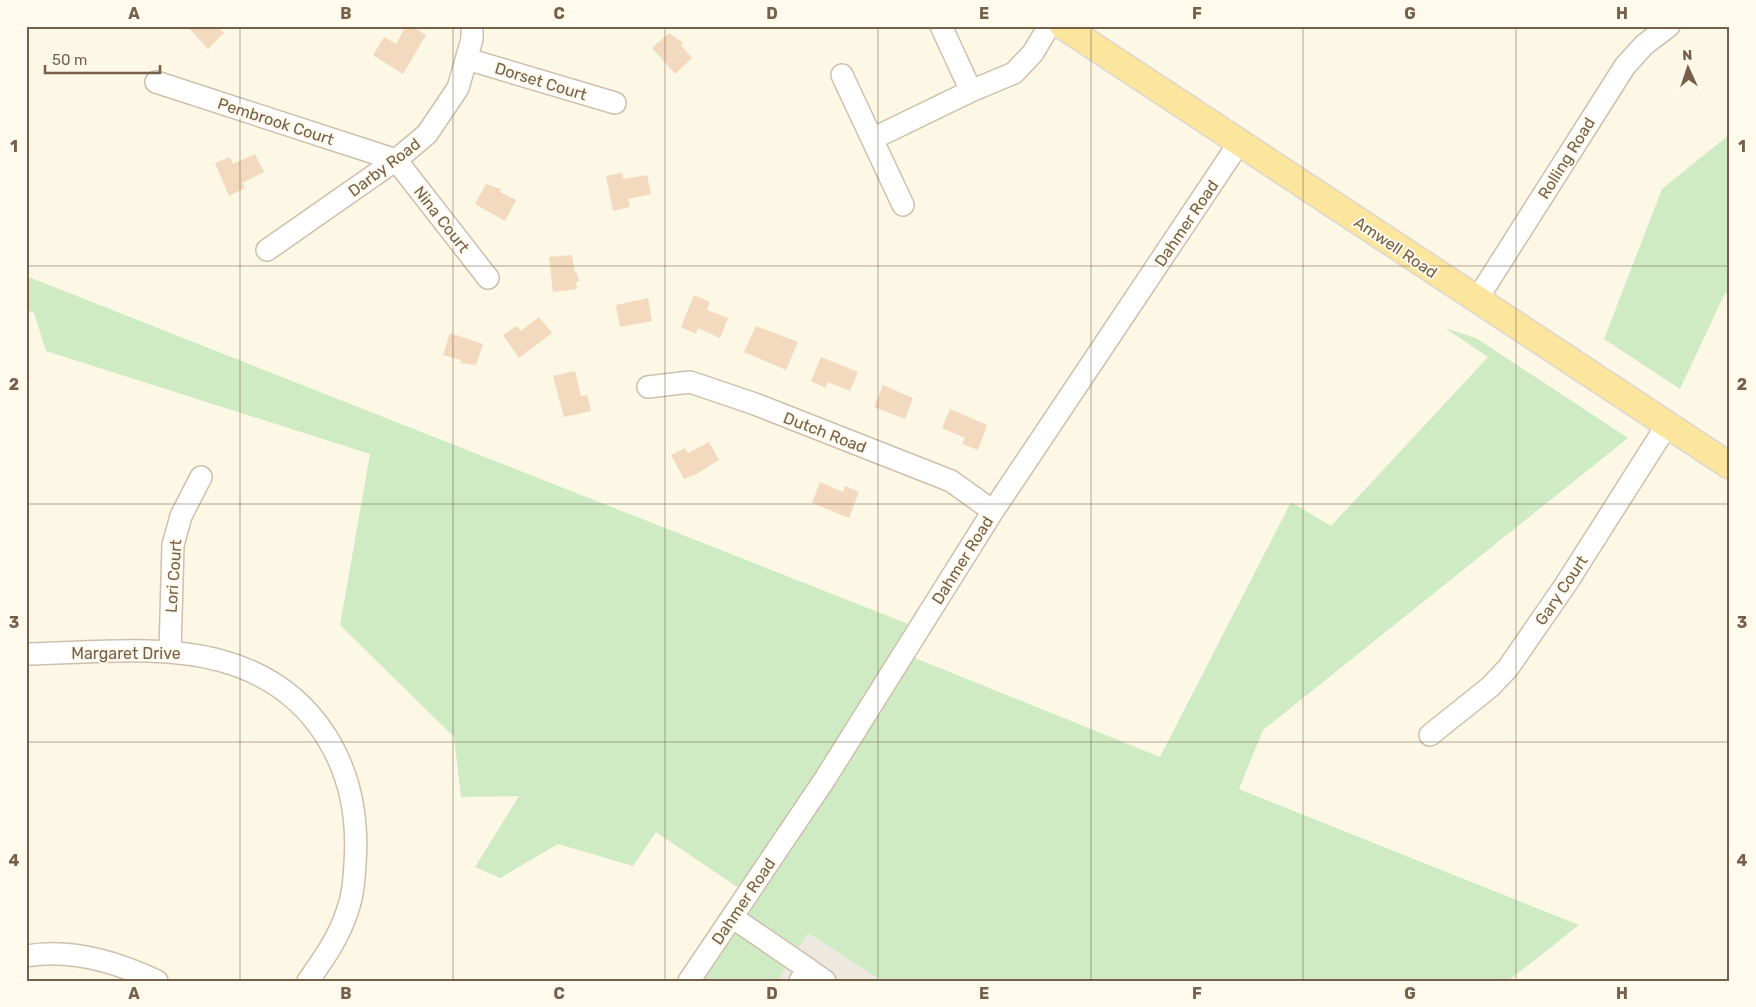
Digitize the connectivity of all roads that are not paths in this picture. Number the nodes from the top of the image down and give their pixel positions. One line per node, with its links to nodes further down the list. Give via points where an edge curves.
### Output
1 (472, 26): 6 (street, Darby Road)
2 (941, 26): 9 (street)
3 (1049, 26): 9 (street, via 1033,52 1014,73)
4 (1063, 26): 12 (main road, Amwell Road)
5 (1669, 26): 17 (street, Rolling Road, via 1644,45 1625,66)
6 (467, 59): 10 (street, Dorset Court); 13 (street, Darby Road, via 458,88 427,134)
7 (842, 75): 11 (street)
8 (156, 82): 13 (street, Pembrook Court)
9 (970, 91): 11 (street)
10 (615, 103)
11 (872, 139): 14 (street)
12 (1239, 143): 17 (main road, Amwell Road); 22 (street, Dahmer Road)
13 (396, 160): 15 (street, Darby Road); 16 (street, Nina Court)
14 (903, 205)
15 (267, 250)
16 (488, 278)
17 (1476, 301): 19 (main road, Amwell Road)
18 (648, 388): 22 (street, Dutch Road, via 690,382 755,404 951,481)
19 (1667, 425): 20 (main road, Amwell Road); 25 (street, Gary Court, via 1566,584 1508,668 1490,687)
20 (1730, 466)
21 (201, 477): 23 (street, Lori Court, via 181,516 173,545)
22 (993, 511): 26 (street, Dahmer Road, via 825,778)
23 (170, 652): 24 (street, Margaret Drive); 30 (street, Margaret Drive, via 223,661 275,684 327,735 348,779 356,843 353,891 339,932)
24 (26, 654)
25 (1430, 735)
26 (732, 917): 28 (street); 31 (street, Dahmer Road)
27 (26, 956): 29 (street, via 102,960)
28 (804, 975): 32 (street)
29 (156, 981)
30 (308, 981)
31 (689, 981)
32 (825, 981)

